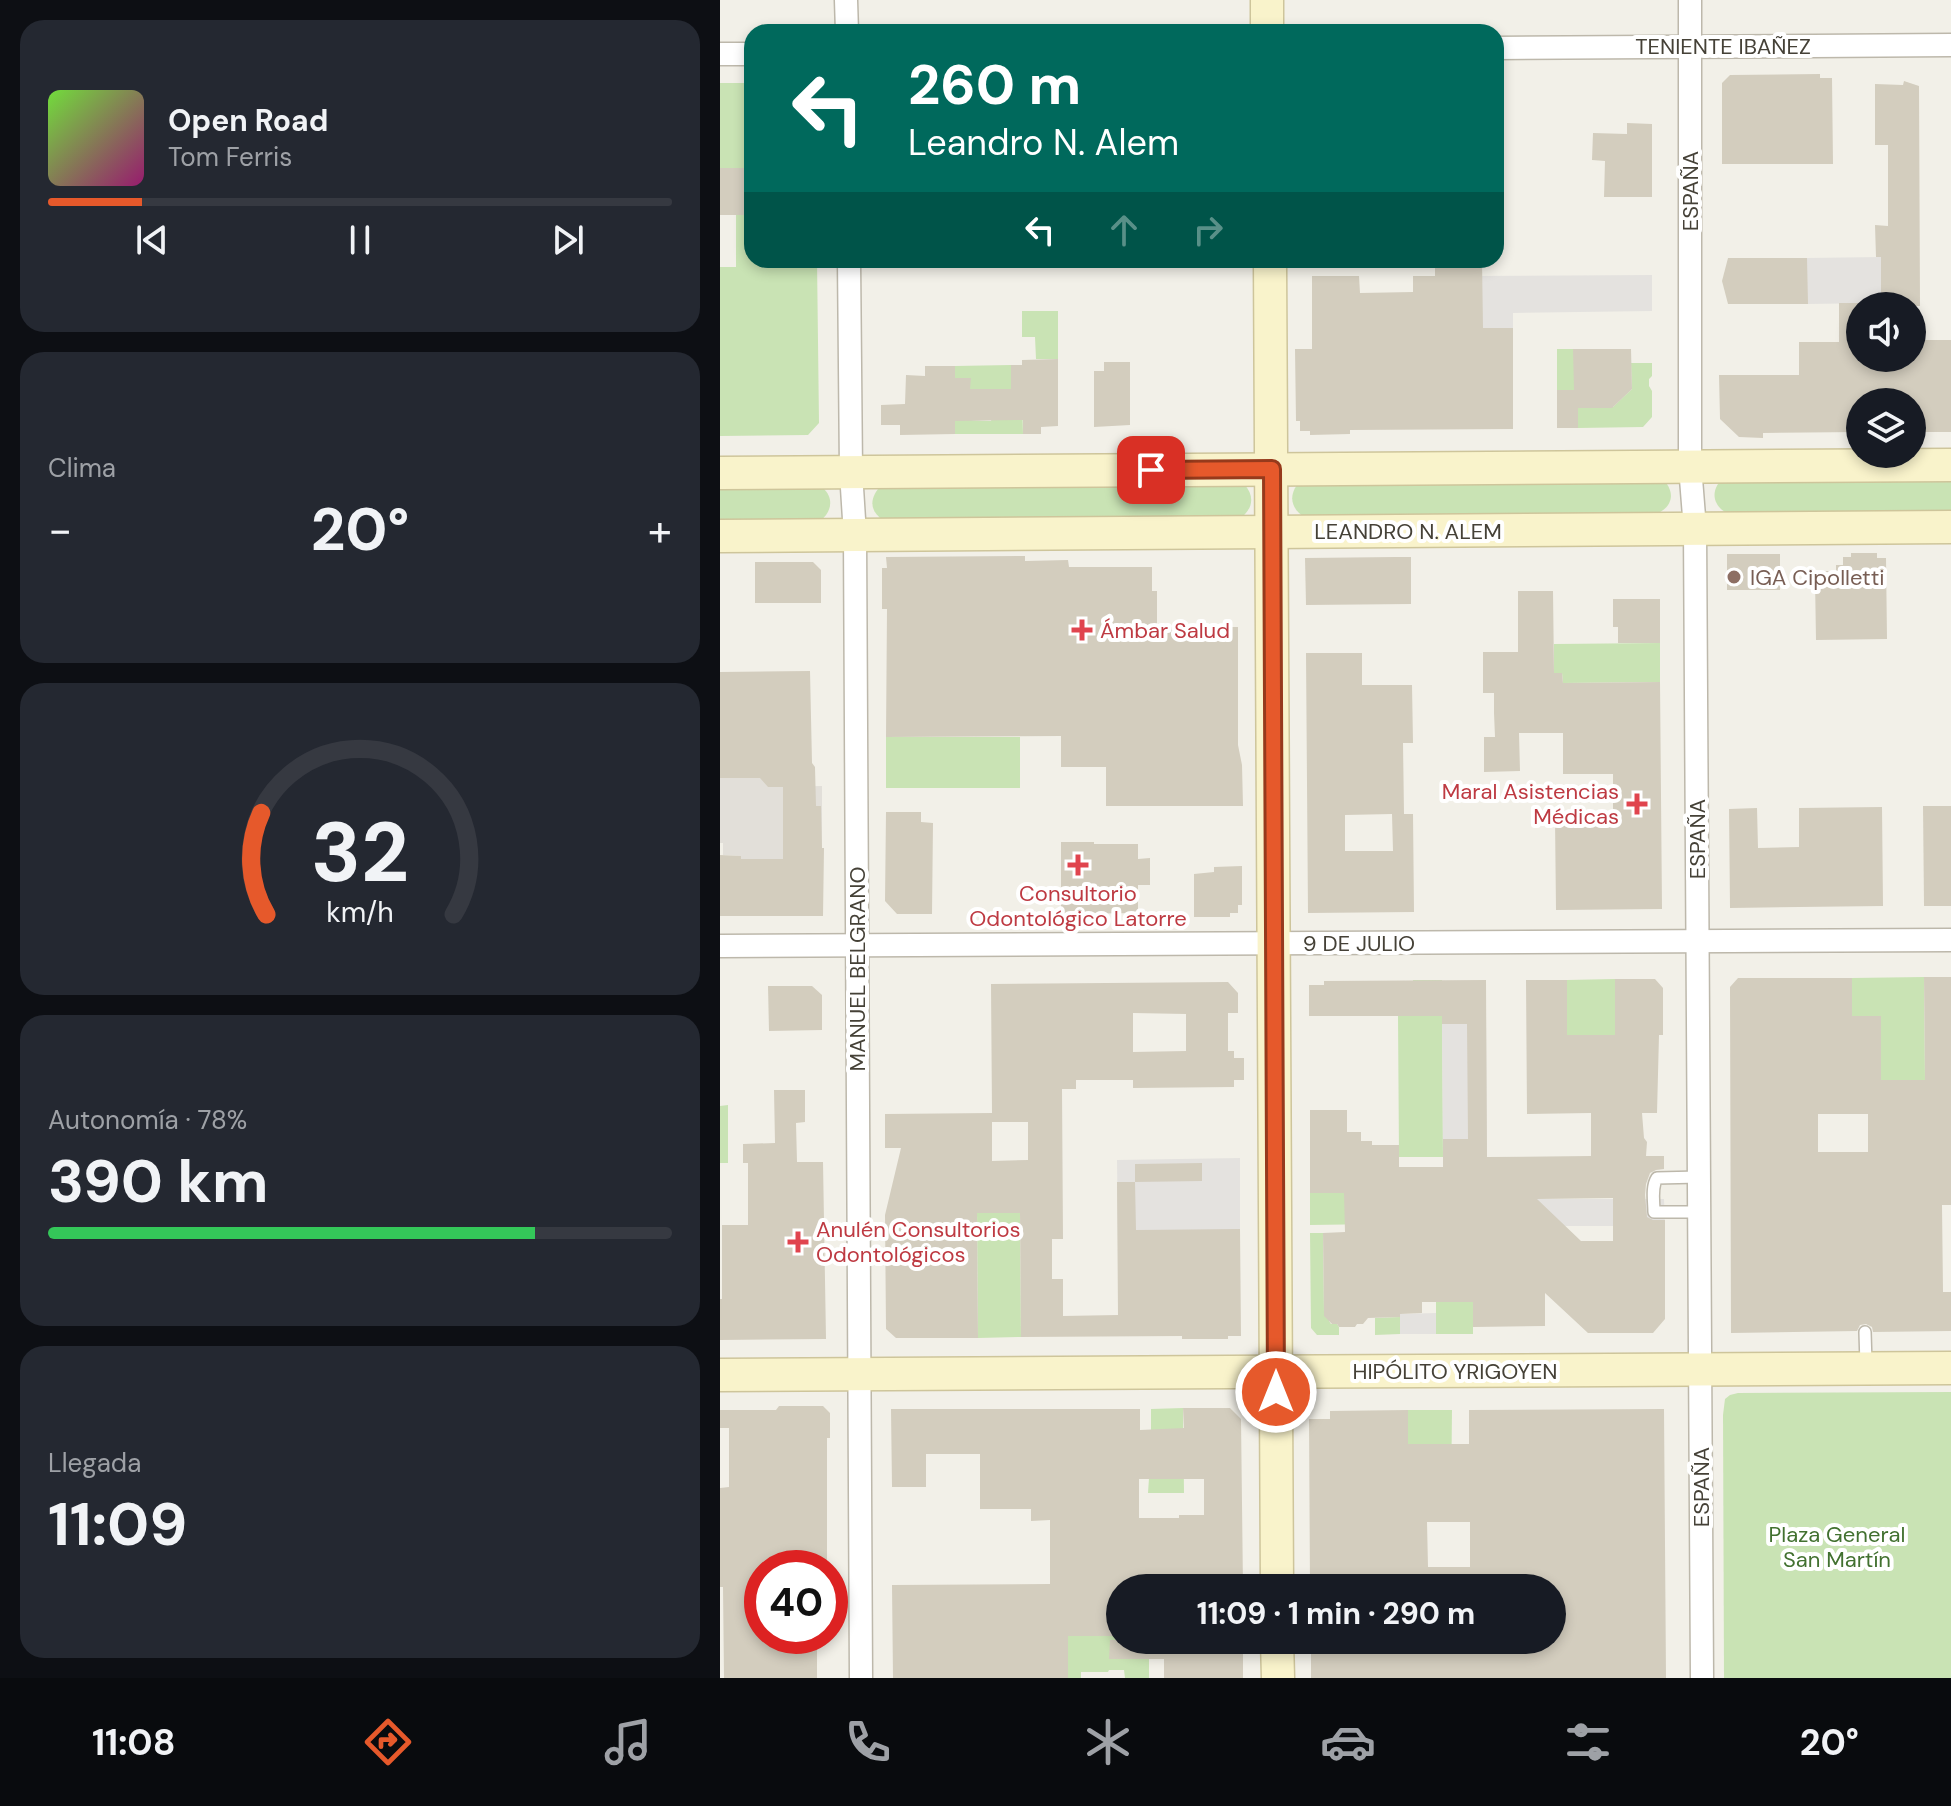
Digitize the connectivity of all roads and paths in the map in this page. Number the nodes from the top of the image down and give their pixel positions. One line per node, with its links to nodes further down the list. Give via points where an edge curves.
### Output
1 (846, 0): 4 (street)
2 (1267, 0): 5 (street)
3 (1690, 0): 7 (street, ESPAÑA)
4 (847, 24)
5 (1267, 24)
6 (1951, 45): 7 (street, TENIENTE IBAÑEZ)
7 (1690, 47): 8 (street, TENIENTE IBAÑEZ); 14 (street, ESPAÑA)
8 (1504, 48)
9 (720, 54): 10 (street)
10 (744, 54)
11 (849, 268): 16 (street, MANUEL BELGRANO)
12 (1270, 268): 15 (street)
13 (1951, 465): 14 (street)
14 (1690, 466): 15 (street); 19 (street, ESPAÑA)
15 (1272, 469): 16 (street); 20 (street)
16 (851, 472): 17 (street); 21 (street, MANUEL BELGRANO)
17 (720, 473)
18 (1951, 527): 19 (street, LEANDRO N. ALEM)
19 (1695, 529): 20 (street, LEANDRO N. ALEM); 24 (street, ESPAÑA)
20 (1272, 532): 21 (street, LEANDRO N. ALEM); 25 (street)
21 (855, 535): 22 (street, LEANDRO N. ALEM); 26 (street, MANUEL BELGRANO)
22 (720, 536)
23 (1951, 940): 24 (street, 9 DE JULIO)
24 (1698, 941): 25 (street, 9 DE JULIO); 28 (street, ESPAÑA)
25 (1274, 943): 26 (street, 9 DE JULIO); 34 (street)
26 (857, 945): 27 (street, 9 DE JULIO); 35 (street, MANUEL BELGRANO)
27 (720, 946)
28 (1699, 1177): 29 (street, ESPAÑA); 29 (lane, via 1657,1178 1654,1212)
29 (1699, 1212): 33 (street, ESPAÑA)
30 (1865, 1332): 32 (lane)
31 (1951, 1368): 32 (street, HIPÓLITO YRIGOYEN)
32 (1866, 1369): 33 (street, HIPÓLITO YRIGOYEN)
33 (1700, 1370): 34 (street, HIPÓLITO YRIGOYEN); 41 (street, ESPAÑA)
34 (1276, 1372): 35 (street, HIPÓLITO YRIGOYEN); 37 (street)
35 (859, 1374): 36 (street, HIPÓLITO YRIGOYEN); 39 (street, MANUEL BELGRANO)
36 (720, 1375)
37 (1277, 1574)
38 (1277, 1654): 40 (street)
39 (861, 1678)
40 (1278, 1678)
41 (1702, 1678)

